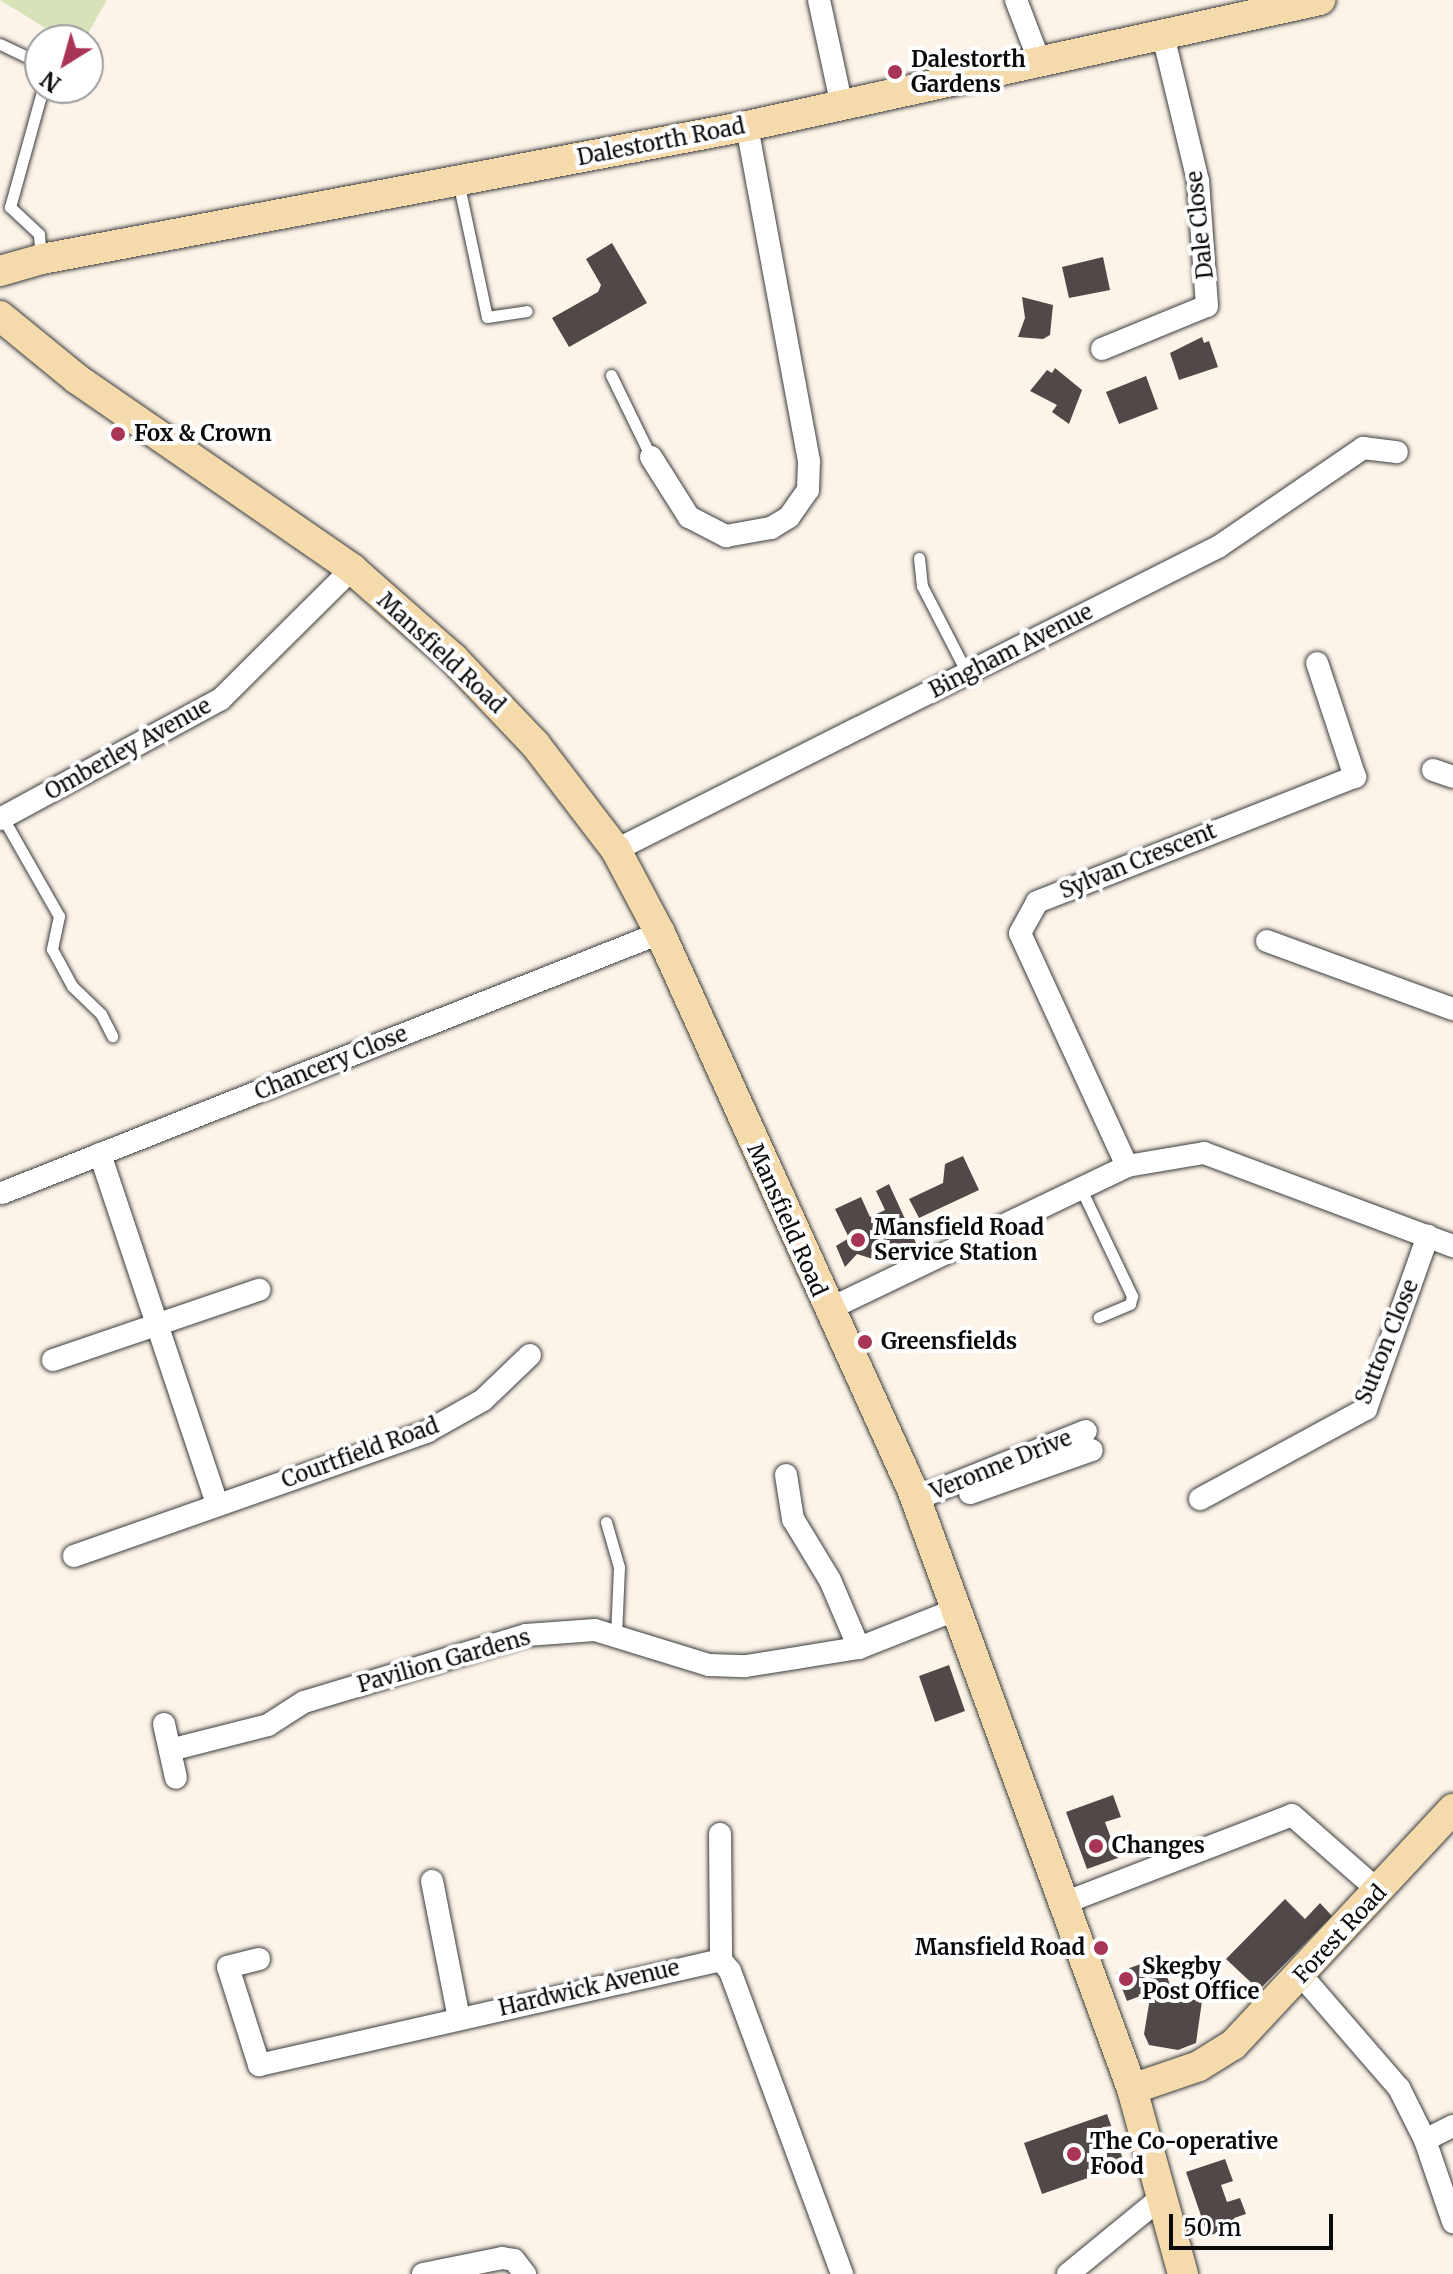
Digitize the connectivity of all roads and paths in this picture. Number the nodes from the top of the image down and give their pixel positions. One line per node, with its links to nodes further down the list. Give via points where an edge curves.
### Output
1 (819, 0): 9 (street)
2 (1320, 0): 4 (main road, Dalestorth Road)
3 (1021, 1): 7 (street)
4 (1163, 35): 7 (main road, Dalestorth Road); 17 (street, Dale Close, via 1198,181 1207,306)
5 (0, 44): 6 (lane)
6 (24, 55)
7 (1040, 63): 9 (main road, Dalestorth Road)
8 (39, 104): 12 (lane, via 10,207 39,234)
9 (842, 106): 10 (main road, Dalestorth Road)
10 (747, 126): 11 (main road, Dalestorth Road); 21 (street, via 809,461 808,490 789,517 771,528 726,536 689,517)
11 (458, 181): 12 (main road, Dalestorth Road); 14 (lane, via 487,317)
12 (42, 259): 13 (main road, Dalestorth Road)
13 (2, 268)
14 (527, 311)
15 (0, 316): 19 (main road, Mansfield Road)
16 (0, 336): 19 (main road, Mansfield Road)
17 (1102, 349)
18 (611, 375): 21 (lane)
19 (77, 379): 23 (main road, Mansfield Road)
20 (1397, 452): 25 (street, Bingham Avenue, via 1363,448 1218,547)
21 (651, 457)
22 (919, 558): 25 (lane, via 922,586)
23 (352, 569): 26 (street, Omberley Avenue, via 221,699); 27 (main road, Mansfield Road, via 453,658 535,744)
24 (1317, 663): 33 (street, Sylvan Crescent, via 1355,777 1037,902 1020,933)
25 (967, 673): 27 (street, Bingham Avenue)
26 (1, 818): 31 (lane, via 59,916 52,949 72,986 101,1014)
27 (616, 850): 28 (main road, Mansfield Road)
28 (660, 933): 32 (street, Chancery Close); 39 (main road, Mansfield Road)
29 (1267, 941): 30 (street)
30 (1453, 1009)
31 (112, 1036)
32 (100, 1154): 35 (street, Chancery Close); 41 (street)
33 (1127, 1166): 34 (street); 36 (street, via 1204,1153)
34 (1081, 1189): 39 (street); 40 (lane, via 1132,1296 1130,1304)
35 (2, 1193)
36 (1428, 1236): 37 (street); 46 (street, Sutton Close, via 1366,1409)
37 (1453, 1246)
38 (259, 1290): 41 (street)
39 (827, 1310): 48 (main road, Mansfield Road)
40 (1099, 1317)
41 (157, 1325): 43 (street); 47 (street)
42 (530, 1355): 47 (street, Courtfield Road, via 483,1400 428,1431)
43 (53, 1360)
44 (1089, 1441): 48 (street)
45 (786, 1475): 53 (street, via 793,1519 830,1580)
46 (1200, 1499)
47 (217, 1504): 50 (street, Courtfield Road)
48 (918, 1505): 51 (main road, Mansfield Road)
49 (606, 1522): 52 (lane, via 619,1567)
50 (74, 1556)
51 (955, 1610): 53 (street, Pavilion Gardens); 61 (main road, Mansfield Road)
52 (616, 1637): 53 (street, Pavilion Gardens, via 722,1665); 55 (street, Pavilion Gardens, via 595,1630 526,1635 304,1702 268,1725)
53 (859, 1648)
54 (164, 1724): 55 (street)
55 (170, 1750): 56 (street)
56 (176, 1778)
57 (1453, 1809): 60 (main road, Forest Road)
58 (720, 1834): 63 (street)
59 (432, 1881): 65 (street)
60 (1380, 1892): 61 (street, via 1292,1815); 64 (main road, Forest Road)
61 (1064, 1903): 66 (main road, Mansfield Road)
62 (259, 1959): 65 (street, Hardwick Avenue, via 228,1967 259,2065)
63 (721, 1960): 65 (street, Hardwick Avenue); 73 (street, via 730,1971)
64 (1301, 1975): 66 (main road, Forest Road, via 1233,2045 1199,2066); 68 (street, via 1399,2088)
65 (459, 2018)
66 (1132, 2089): 69 (main road, Mansfield Road)
67 (1453, 2126): 68 (street)
68 (1425, 2140): 70 (street)
69 (1161, 2198): 74 (street); 75 (main road, Mansfield Road)
70 (1453, 2222)
71 (423, 2274): 72 (street, via 502,2258 514,2260)
72 (525, 2274)
73 (842, 2274)
74 (1068, 2274)
75 (1183, 2274)

